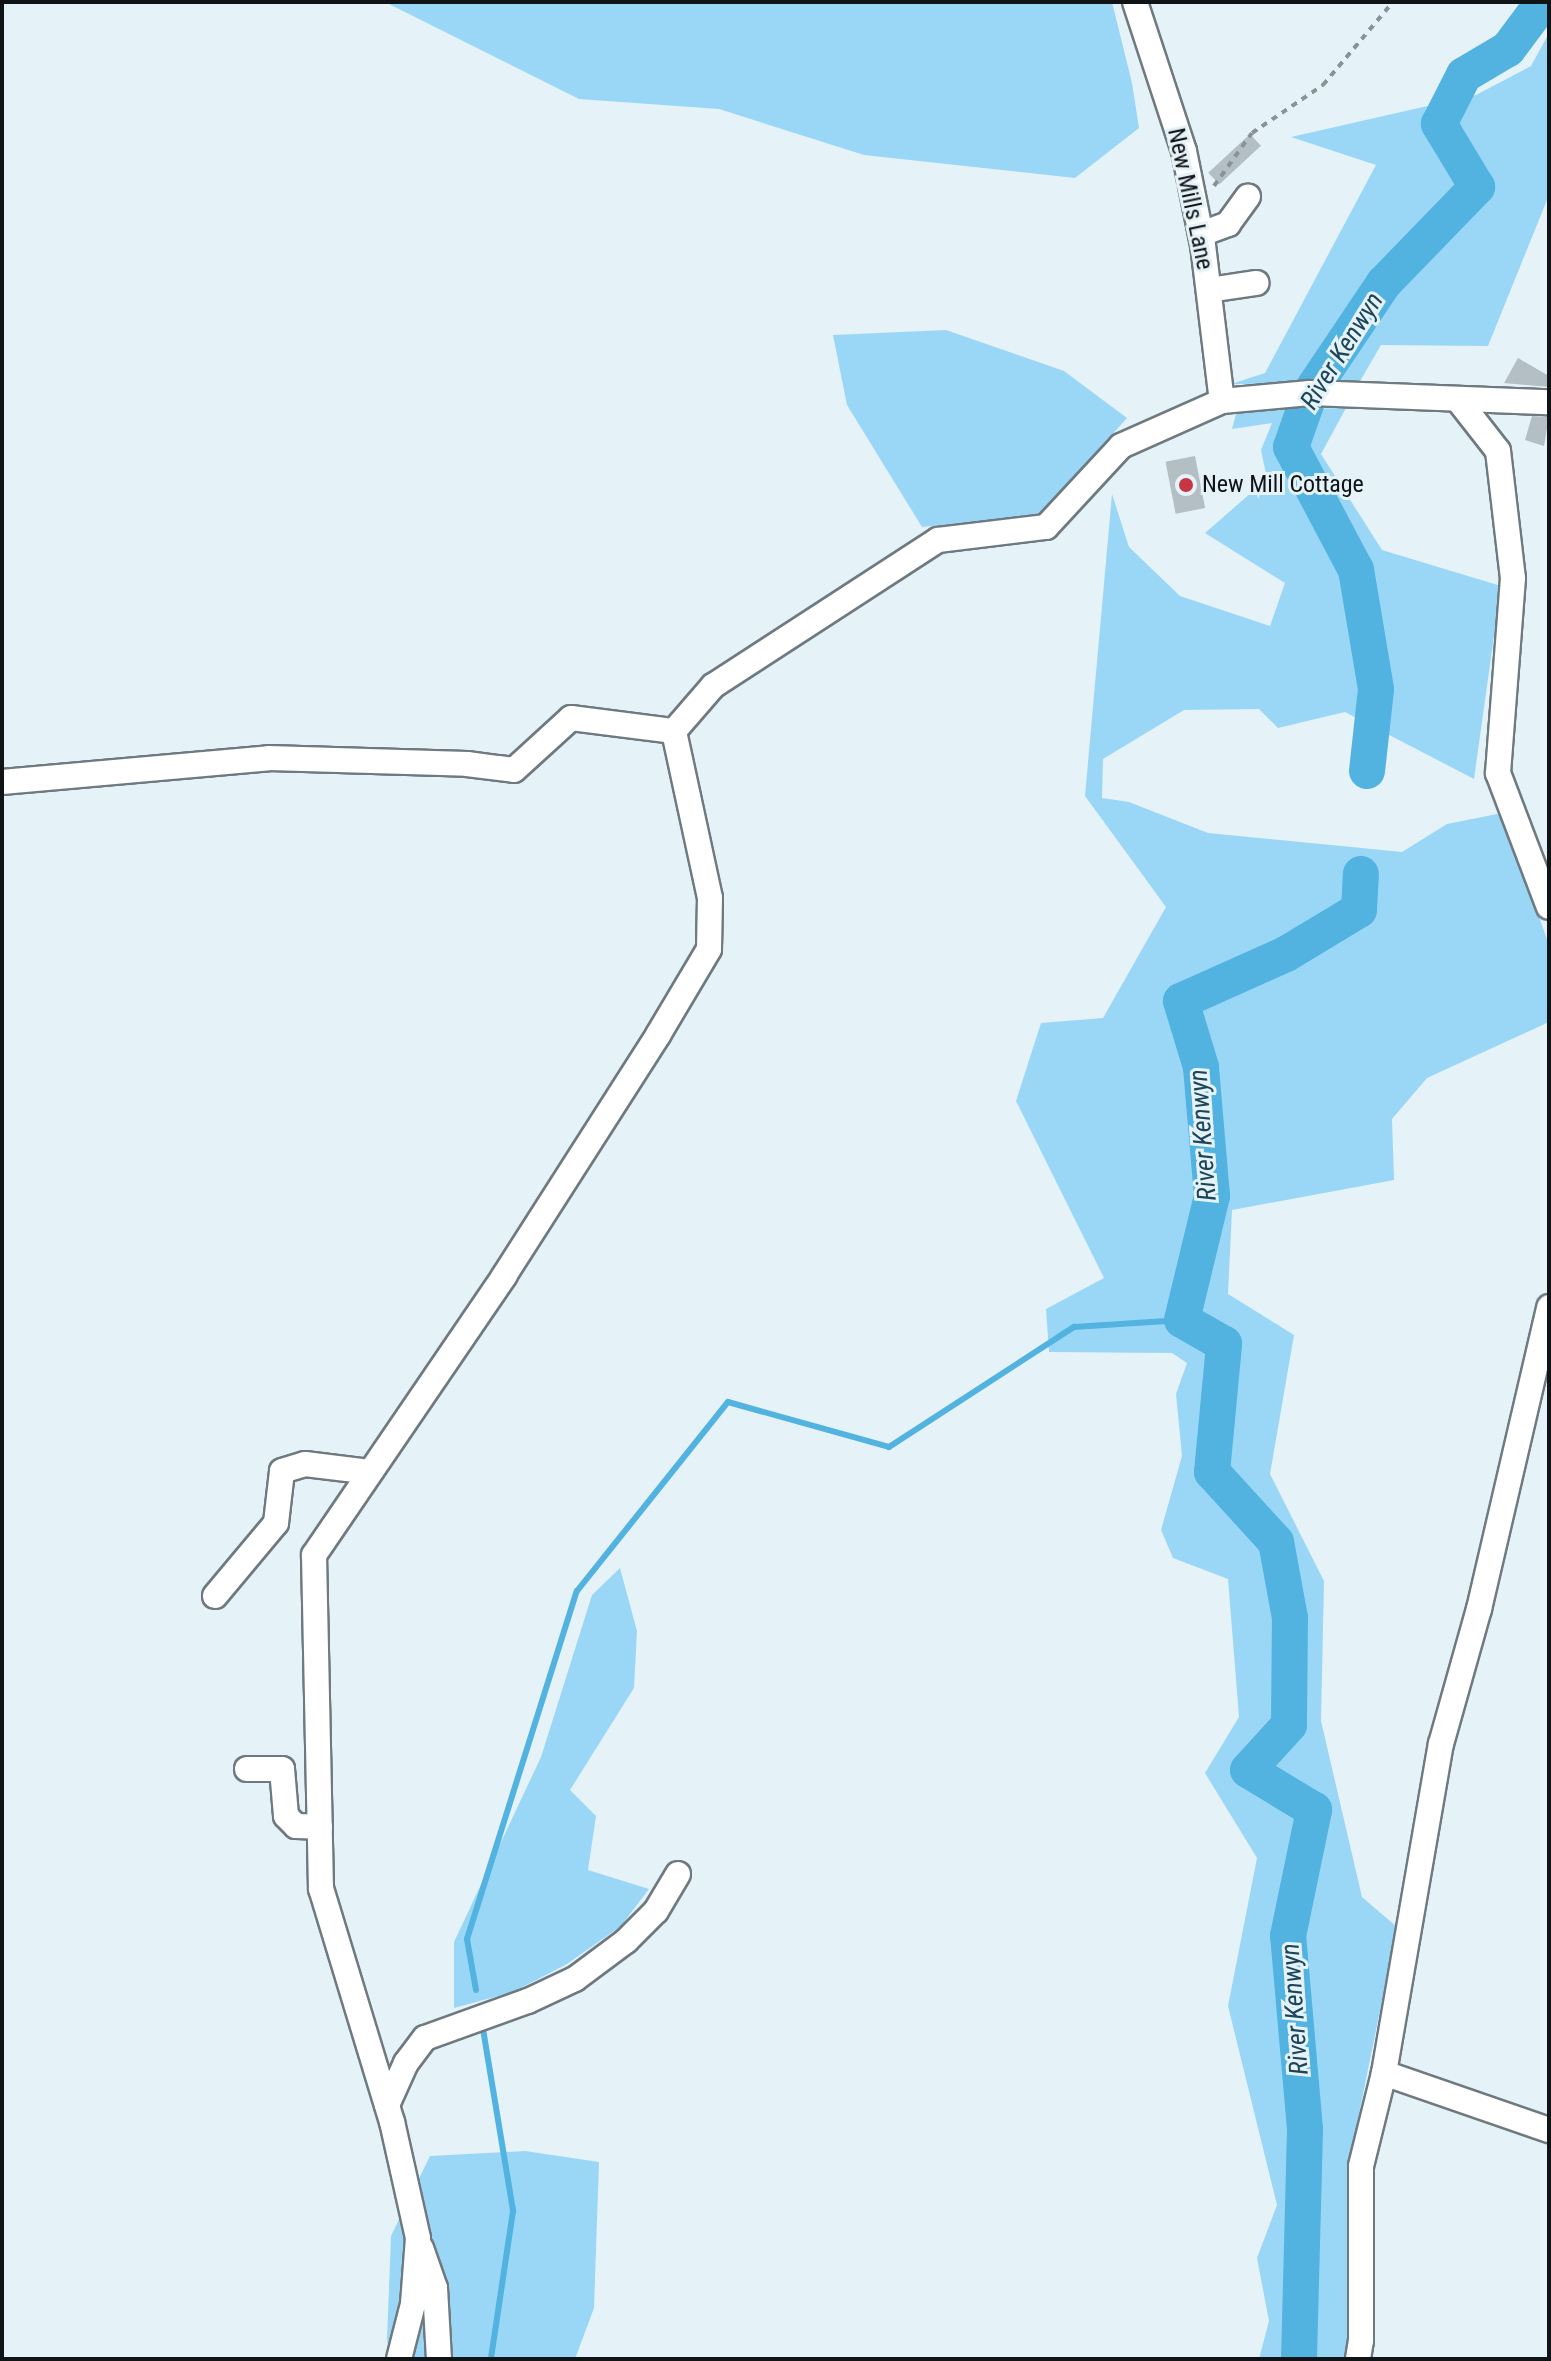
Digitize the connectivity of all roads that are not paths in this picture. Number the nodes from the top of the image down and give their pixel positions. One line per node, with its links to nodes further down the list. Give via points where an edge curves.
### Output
1 (1135, 2): 3 (street, New Mills Lane, via 1184,151)
2 (1248, 196): 3 (street, via 1228,224)
3 (1199, 223): 5 (street, New Mills Lane)
4 (1256, 283): 5 (street)
5 (1209, 290): 6 (street, New Mills Lane)
6 (1222, 401): 7 (street, via 1310,393); 9 (street, via 1121,446 1046,527 938,540 713,686)
7 (1459, 401): 8 (street); 11 (street, via 1498,451 1513,578 1498,773)
8 (1549, 402)
9 (674, 731): 10 (street, via 571,718 514,770 269,758); 13 (street, via 710,898 709,949 504,1276)
10 (2, 782)
11 (1549, 907)
12 (1549, 1307): 18 (street, via 1479,1609 1441,1744)
13 (370, 1472): 14 (street, via 305,1464 282,1471 276,1523); 16 (street, via 314,1555)
14 (215, 1596)
15 (247, 1769): 16 (street, via 282,1769 286,1816 296,1826)
16 (320, 1827): 19 (street, via 321,1889)
17 (678, 1874): 19 (street, via 656,1911 575,1979 425,2038 406,2063)
18 (1384, 2073): 20 (street); 24 (street, via 1361,2166)
19 (387, 2105): 21 (street)
20 (1549, 2130)
21 (418, 2238): 22 (street, via 413,2304); 23 (street, via 435,2288)
22 (399, 2359)
23 (439, 2359)
24 (1358, 2359)

